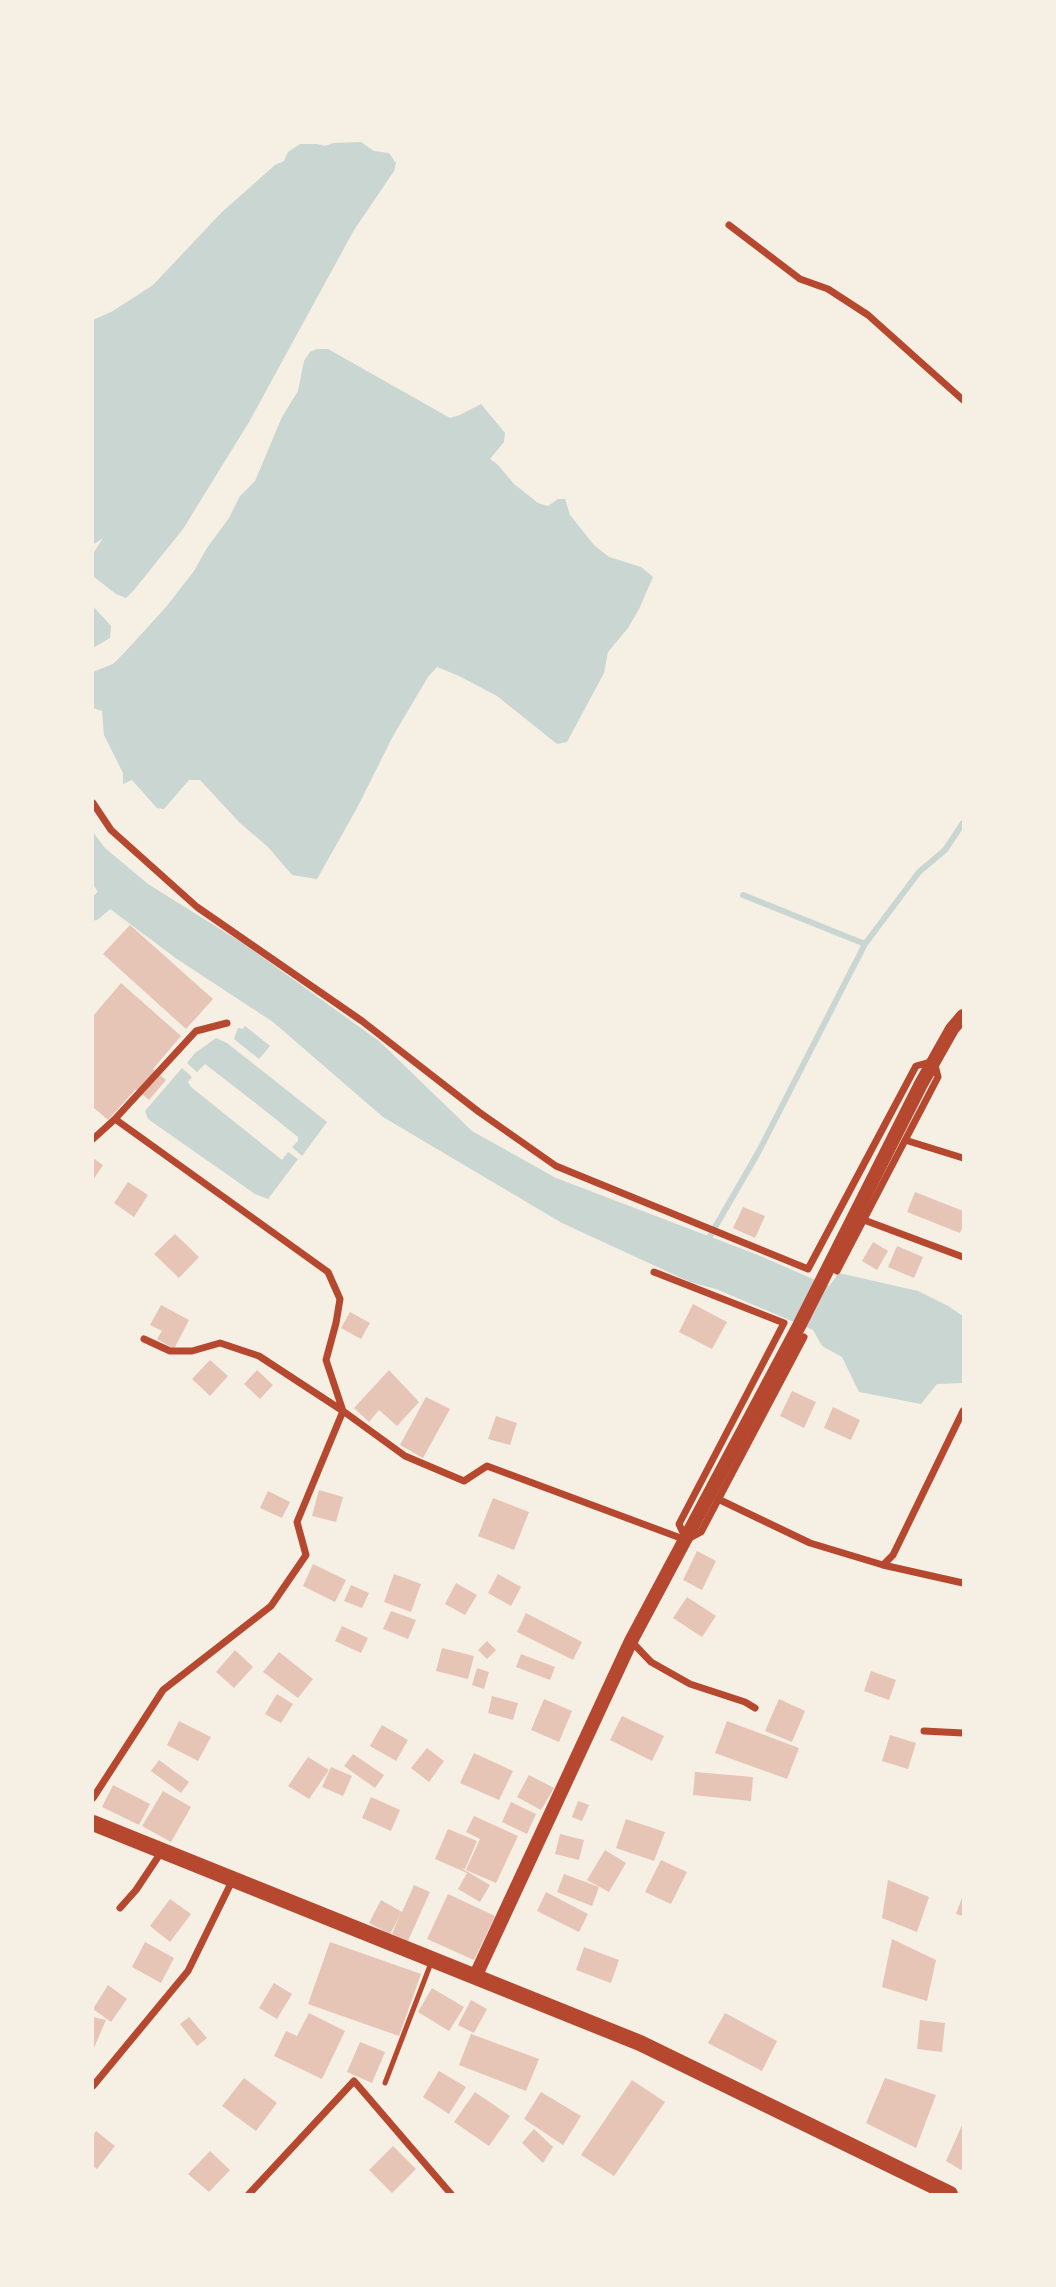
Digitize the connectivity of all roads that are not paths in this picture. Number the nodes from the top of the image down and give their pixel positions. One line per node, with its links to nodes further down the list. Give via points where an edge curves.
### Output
1 (729, 225): 2 (street, via 800,279 828,289 868,315)
2 (963, 400)
3 (93, 803): 6 (street, via 111,830 197,907 362,1021 556,1166 808,1269 916,1066)
4 (963, 1016): 6 (main road)
5 (227, 1023): 7 (street, via 196,1031)
6 (934, 1061): 9 (street, via 937,1077); 20 (main road)
7 (115, 1119): 8 (street); 18 (street, via 328,1272 341,1299 326,1360)
8 (93, 1139)
9 (905, 1140): 10 (street); 11 (street)
10 (963, 1158)
11 (864, 1220): 12 (street); 13 (street)
12 (963, 1257)
13 (837, 1271)
14 (654, 1272): 20 (street, via 784,1323 679,1524)
15 (804, 1337): 19 (street)
16 (144, 1339): 18 (street, via 170,1351 192,1352 220,1343 259,1356)
17 (963, 1410): 21 (street, via 893,1555)
18 (343, 1411): 20 (street, via 405,1456 464,1481 487,1466); 27 (street, via 297,1522 306,1555 271,1606 163,1690)
19 (718, 1499): 20 (street, via 701,1532); 21 (street, via 810,1544)
20 (689, 1533): 23 (main road)
21 (883, 1565): 22 (street)
22 (963, 1583)
23 (631, 1641): 24 (street, via 651,1662 690,1684); 33 (main road)
24 (755, 1708)
25 (924, 1731): 26 (street)
26 (963, 1732)
27 (93, 1798)
28 (93, 1823): 29 (main road)
29 (163, 1851): 30 (main road); 31 (street)
30 (233, 1878): 32 (main road); 35 (street, via 188,1971)
31 (120, 1908)
32 (432, 1960): 33 (main road); 34 (lane)
33 (474, 1977): 38 (main road, via 640,2043)
34 (385, 2083)
35 (93, 2086)
36 (249, 2194): 37 (street, via 354,2081)
37 (451, 2194)
38 (950, 2194)

